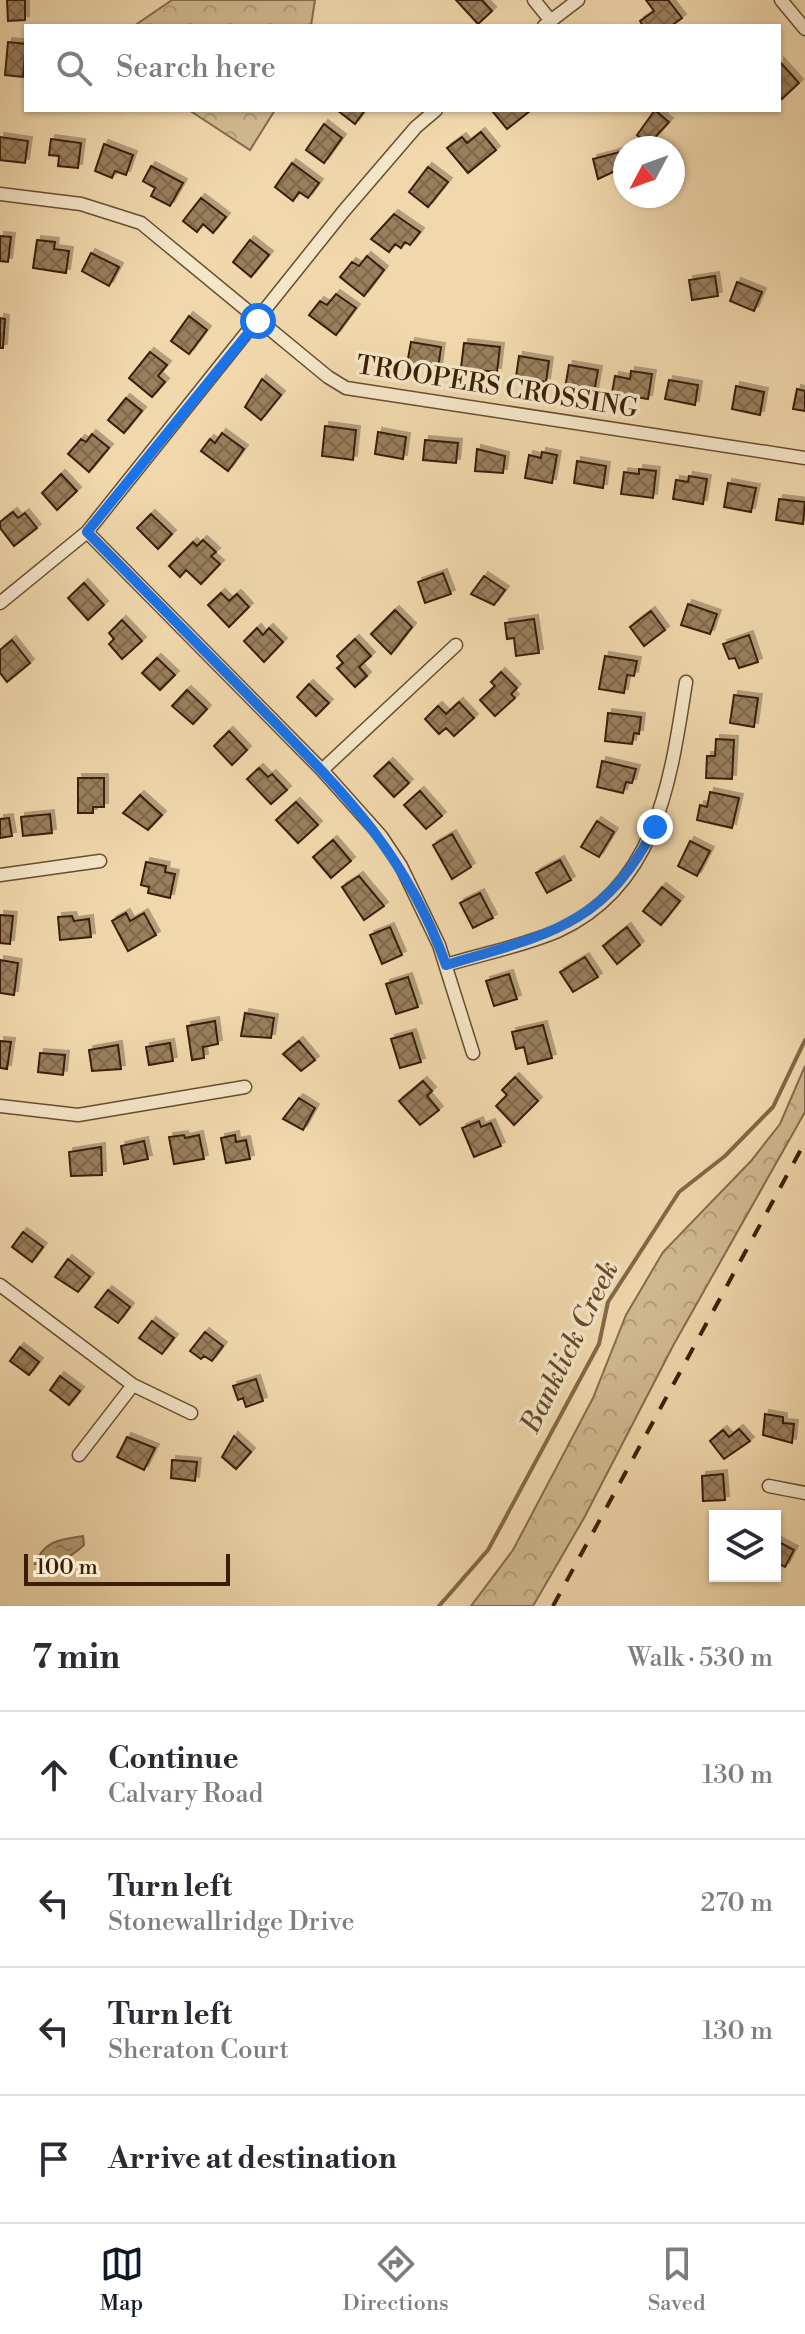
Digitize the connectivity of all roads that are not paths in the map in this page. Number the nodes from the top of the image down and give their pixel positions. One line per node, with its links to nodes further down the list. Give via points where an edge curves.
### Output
1 (534, 0): 4 (street)
2 (578, 0): 4 (street)
3 (781, 0): 5 (street)
4 (547, 23)
5 (805, 29)
6 (434, 112): 8 (street, via 343,212)
7 (0, 194): 8 (street, TROOPERS CROSSING, via 81,204 141,223)
8 (258, 321): 9 (street, TROOPERS CROSSING, via 346,388); 10 (street)
9 (805, 458)
10 (87, 532): 11 (street); 14 (street)
11 (0, 603)
12 (456, 645): 14 (street)
13 (686, 682): 17 (street, via 669,785 637,862 588,913 557,931)
14 (322, 770): 17 (street, via 401,866)
15 (100, 861): 16 (street)
16 (0, 875)
17 (446, 965): 18 (street)
18 (473, 1053)
19 (245, 1087): 20 (street, via 78,1115)
20 (0, 1106)
21 (0, 1285): 22 (street)
22 (133, 1385): 23 (street); 24 (street)
23 (191, 1413)
24 (79, 1455)
25 (769, 1486): 26 (street)
26 (805, 1493)

